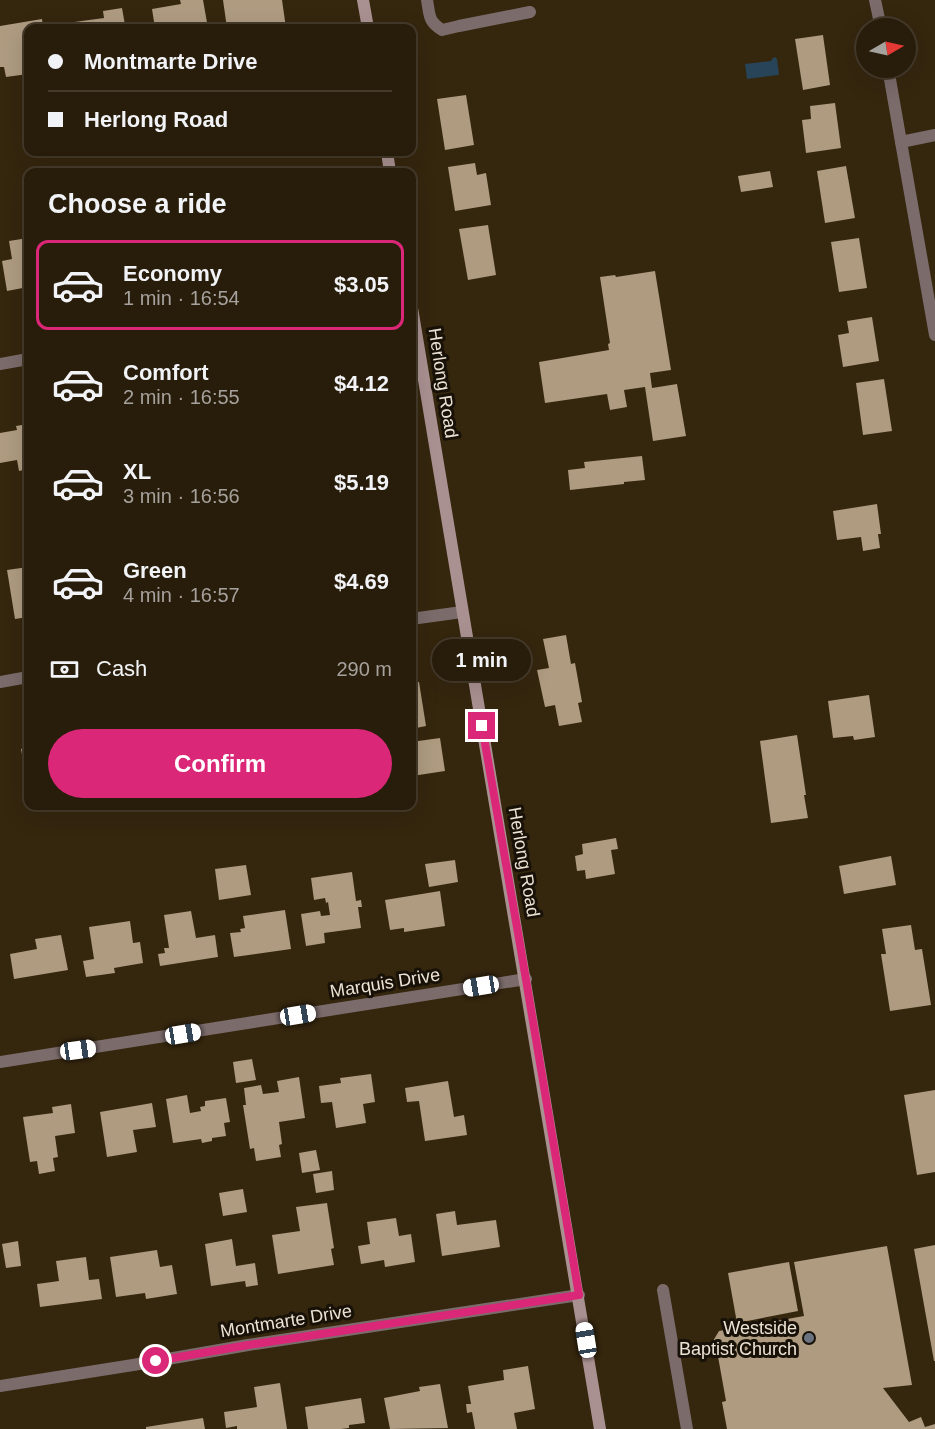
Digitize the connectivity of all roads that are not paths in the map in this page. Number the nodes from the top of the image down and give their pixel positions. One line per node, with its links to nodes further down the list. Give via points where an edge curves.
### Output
1 (363, 0): 6 (street)
2 (427, 0): 4 (street, via 430,16 442,30)
3 (875, 0): 5 (street)
4 (531, 12)
5 (878, 18)
6 (367, 24)
7 (890, 78): 9 (street)
8 (935, 135): 9 (street)
9 (901, 142): 11 (street)
10 (416, 332): 14 (street, Herlong Road)
11 (935, 335)
12 (24, 361): 13 (street)
13 (0, 364)
14 (462, 612): 15 (street); 18 (street, Herlong Road)
15 (416, 618)
16 (24, 678): 17 (street)
17 (0, 682)
18 (526, 979): 19 (street, Marquis Drive); 21 (street, Herlong Road)
19 (0, 1062)
20 (663, 1290): 24 (street)
21 (579, 1295): 22 (street, Montmarte Drive); 23 (street, Herlong Road)
22 (0, 1386)
23 (600, 1429)
24 (687, 1429)

